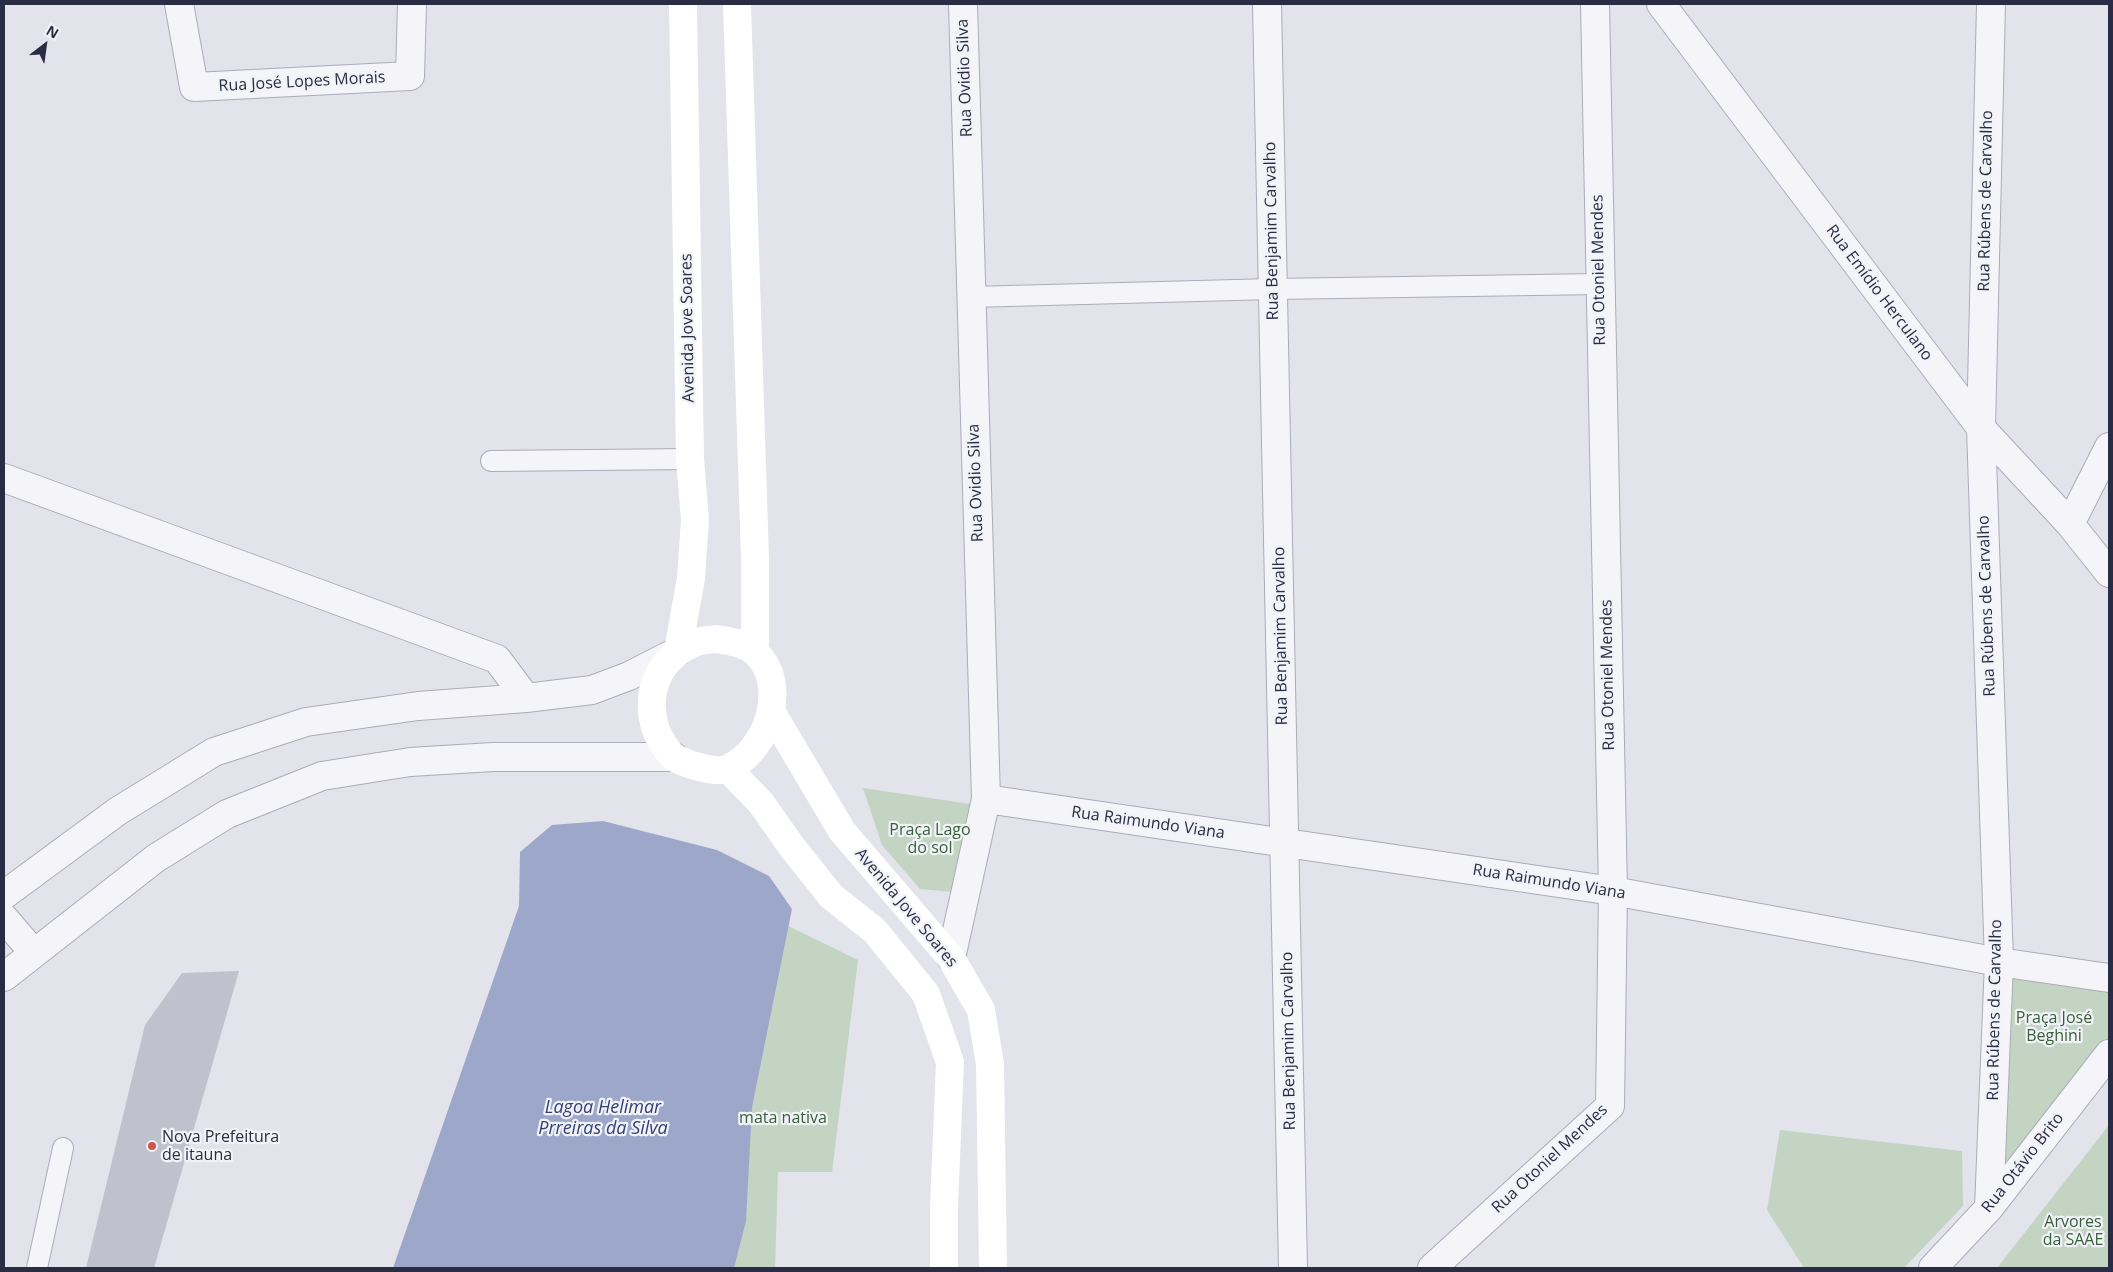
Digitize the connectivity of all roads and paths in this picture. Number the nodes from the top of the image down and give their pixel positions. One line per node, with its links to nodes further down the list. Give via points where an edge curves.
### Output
1 (180, 4): 2 (street, Rua José Lopes Morais, via 194,87 410,76)
2 (412, 4)
3 (683, 4): 15 (main road, Avenida Jove Soares)
4 (737, 4): 21 (main road)
5 (964, 4): 12 (street, Rua Ovidio Silva)
6 (1267, 4): 11 (street, Rua Benjamim Carvalho)
7 (1595, 4): 10 (street, Rua Otoniel Mendes)
8 (1661, 4): 13 (street, Rua Emídio Herculano)
9 (1991, 4): 13 (street, Rua Rúbens de Carvalho)
10 (1599, 284): 11 (lane); 28 (street, Rua Otoniel Mendes)
11 (1273, 289): 12 (lane); 27 (street, Rua Benjamim Carvalho)
12 (971, 298): 26 (street, Rua Ovidio Silva)
13 (1981, 428): 18 (street, Rua Emídio Herculano); 33 (street, Rua Rúbens de Carvalho)
14 (2109, 447): 18 (street)
15 (690, 459): 16 (lane); 20 (main road, Avenida Jove Soares, via 695,520 691,578)
16 (491, 461)
17 (4, 478): 22 (street, via 497,659)
18 (2070, 524): 19 (street, Rua Emídio Herculano)
19 (2109, 574)
20 (678, 651): 21 (main road, via 696,642 716,639 736,642); 22 (street, via 629,676 592,690); 24 (main road, via 662,667 652,688 650,710 656,732)
21 (755, 652): 23 (main road, Avenida Jove Soares, via 766,666 770,679)
22 (526, 698): 29 (street, via 418,706 306,722 214,752 118,811)
23 (772, 713): 25 (main road, Avenida Jove Soares, via 756,746); 32 (main road, Avenida Jove Soares, via 842,831)
24 (674, 757): 25 (main road, via 707,770); 31 (street, via 492,757 410,762 322,776 227,814 156,858)
25 (728, 769): 40 (main road, via 762,803 831,896 875,931 926,994 950,1062)
26 (986, 800): 27 (street, Rua Raimundo Viana); 32 (street, Rua Ovidio Silva)
27 (1285, 844): 28 (street, Rua Raimundo Viana); 42 (street, Rua Benjamim Carvalho)
28 (1613, 891): 33 (street, Rua Raimundo Viana); 43 (street, Rua Otoniel Mendes, via 1610,1106)
29 (4, 895)
30 (4, 918): 31 (street)
31 (34, 953): 34 (street)
32 (951, 958): 41 (main road, Avenida Jove Soares, via 981,1010 990,1064)
33 (1999, 962): 35 (street, Rua Raimundo Viana); 38 (street, Rua Rúbens de Carvalho)
34 (4, 977)
35 (2109, 978)
36 (2109, 1054): 38 (street, Rua Otávio Brito)
37 (63, 1148): 39 (lane)
38 (1989, 1208): 44 (street, Rua Otávio Brito)
39 (37, 1268)
40 (944, 1268)
41 (993, 1268)
42 (1293, 1268)
43 (1432, 1268)
44 (1933, 1268)

